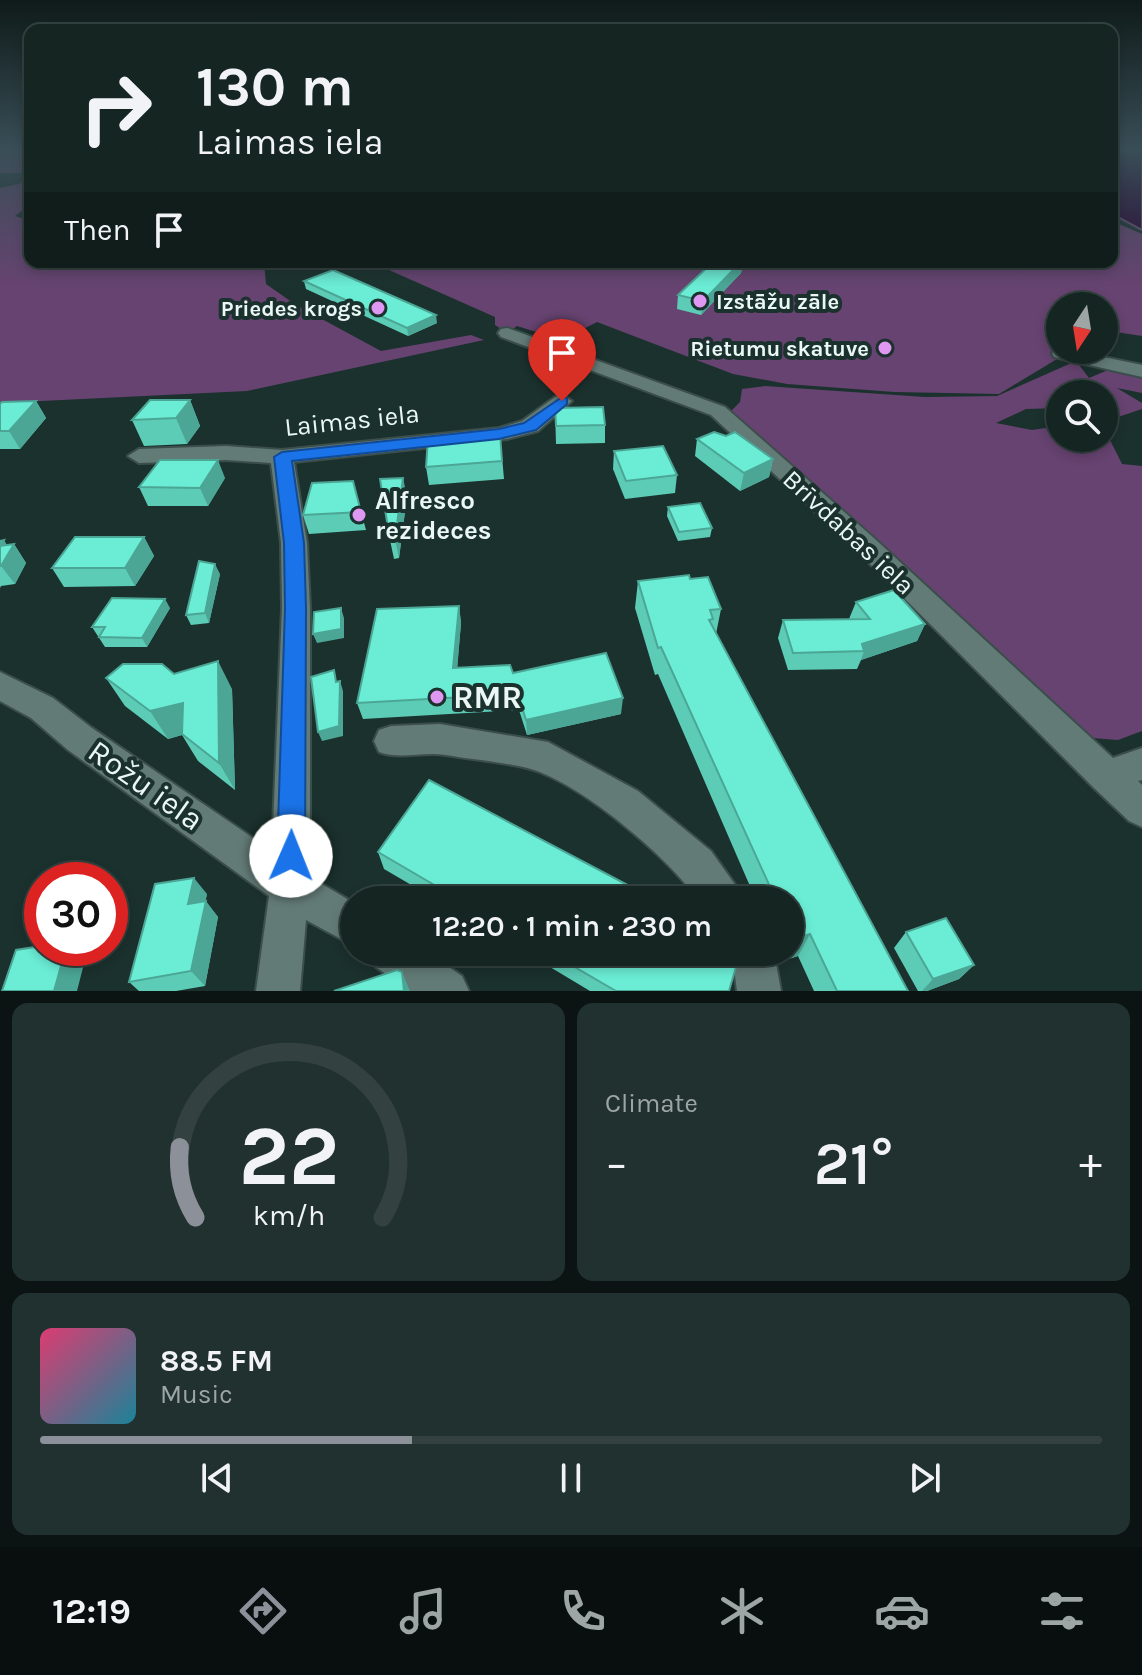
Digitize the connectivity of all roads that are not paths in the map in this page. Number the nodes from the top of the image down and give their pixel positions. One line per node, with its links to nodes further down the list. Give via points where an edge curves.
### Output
1 (507, 333): 10 (street, Brīvdabas iela, via 718,411)
2 (1110, 364): 3 (street)
3 (1142, 371)
4 (562, 401): 6 (street, Laimas iela, via 530,426 499,434)
5 (139, 456): 6 (street, Laimas iela)
6 (282, 457): 13 (street, via 294,543 296,608)
7 (0, 685): 13 (street, Rožu iela, via 42,708)
8 (391, 741): 12 (street, via 440,739 548,758 625,803 697,865)
9 (1142, 764): 10 (street)
10 (1106, 776): 11 (street, Brīvdabas iela)
11 (1142, 809)
12 (712, 886)
13 (290, 887): 14 (street, Rožu iela); 17 (street)
14 (340, 917)
15 (411, 966): 18 (street)
16 (755, 966): 19 (street)
17 (278, 991)
18 (447, 991)
19 (759, 991)

